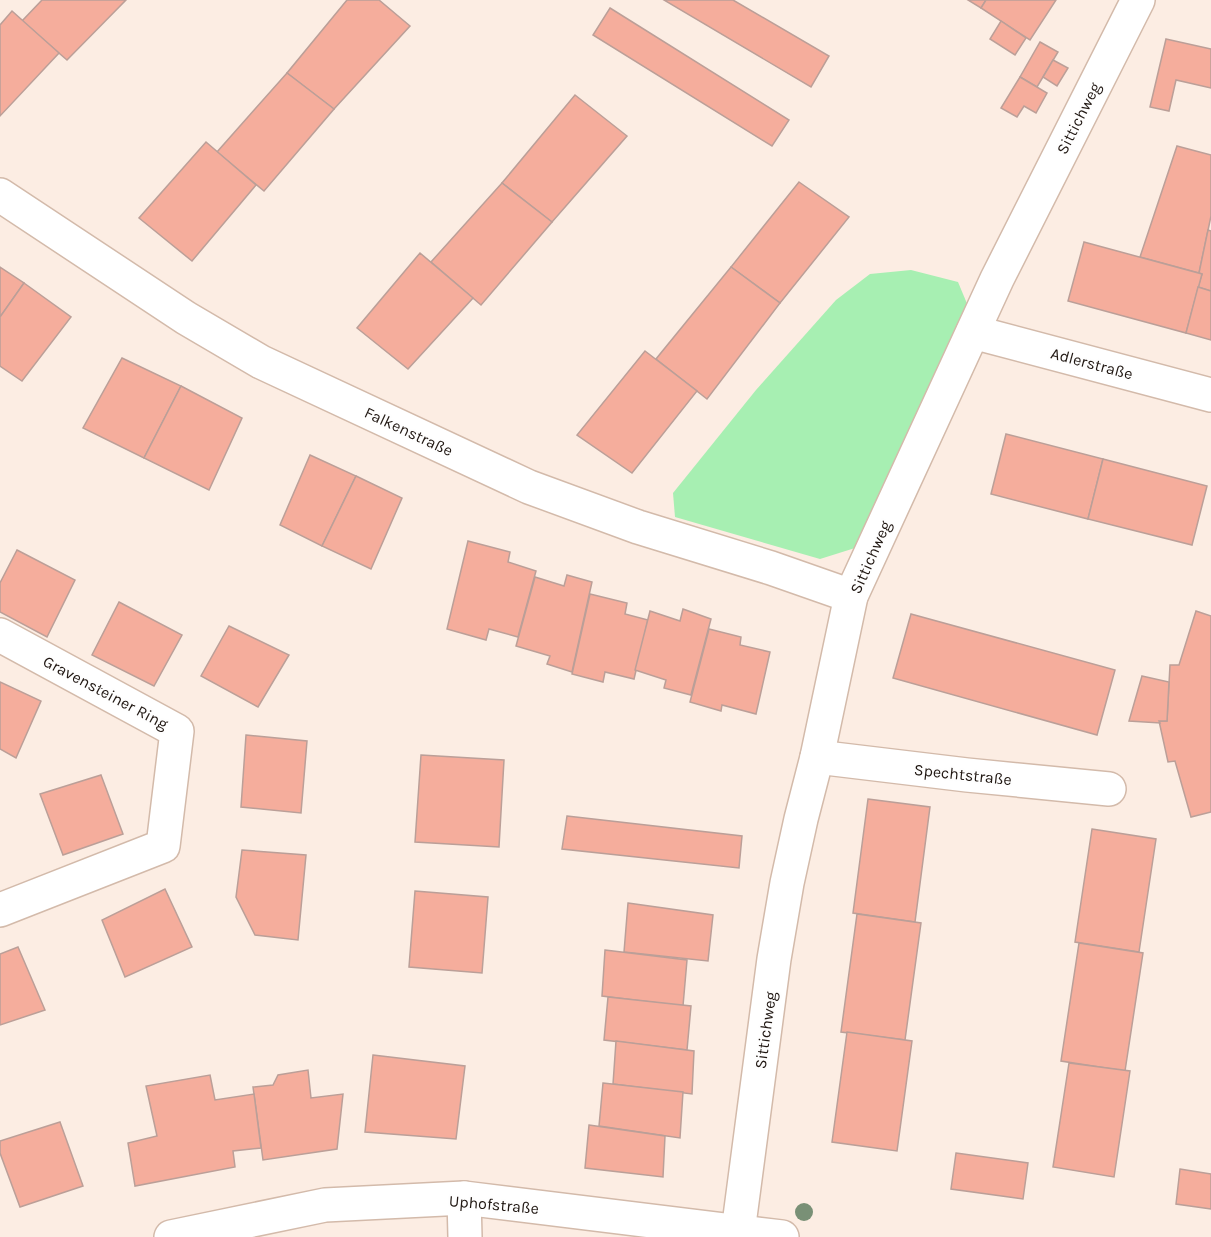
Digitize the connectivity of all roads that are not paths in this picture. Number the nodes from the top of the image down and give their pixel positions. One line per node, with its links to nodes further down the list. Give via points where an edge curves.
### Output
1 (1128, 4): 3 (street, Sittichweg)
2 (0, 195): 5 (street, Falkenstraße, via 186,318 261,362 529,487)
3 (973, 332): 4 (street, Adlerstraße); 5 (street, Sittichweg)
4 (1211, 395)
5 (851, 596): 7 (street, Sittichweg)
6 (0, 635): 9 (street, Gravensteiner Ring, via 177,731 163,846)
7 (817, 757): 8 (street, Spechtstraße); 11 (street, Sittichweg, via 789,872 774,959)
8 (1109, 789)
9 (0, 910)
10 (464, 1198): 11 (street, Uphofstraße); 12 (street, Uphofstraße, via 325,1205); 13 (street)
11 (738, 1232): 14 (street, Uphofstraße)
12 (171, 1237)
13 (465, 1237)
14 (782, 1237)

